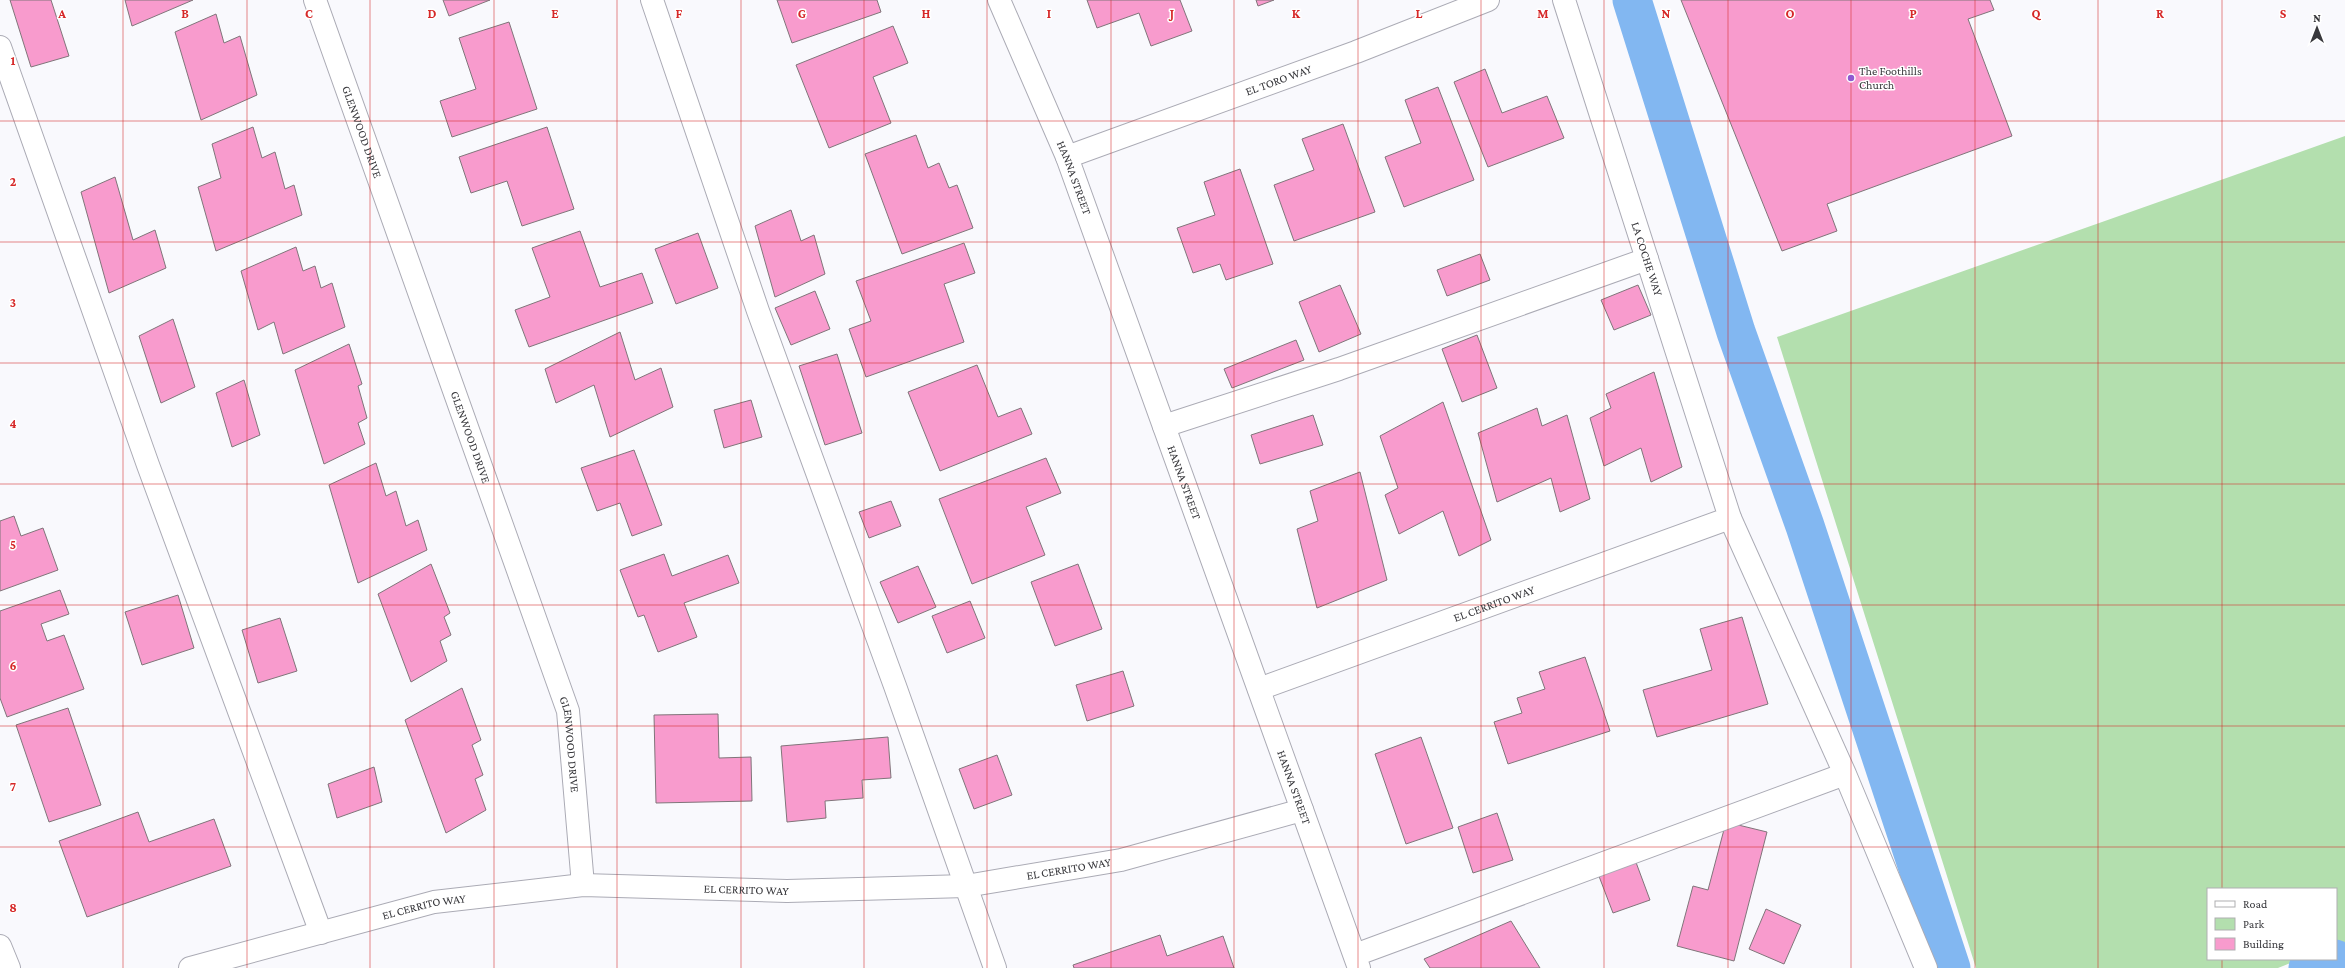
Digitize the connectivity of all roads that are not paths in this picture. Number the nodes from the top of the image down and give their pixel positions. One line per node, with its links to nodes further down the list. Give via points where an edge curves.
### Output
1 (315, 0): 14 (street, GLENWOOD DRIVE, via 568,711)
2 (652, 0): 15 (street, via 758,311)
3 (999, 0): 7 (street, HANNA STREET)
4 (1488, 0): 7 (street, EL TORO WAY, via 1356,52)
5 (1564, 0): 8 (street, LA COCHE WAY)
6 (0, 47): 16 (street, via 145,458)
7 (1067, 157): 9 (street, HANNA STREET)
8 (1647, 259): 9 (street, via 1339,368); 10 (street, LA COCHE WAY)
9 (1164, 426): 11 (street, HANNA STREET)
10 (1730, 518): 11 (street, EL CERRITO WAY); 12 (street, LA COCHE WAY)
11 (1259, 690): 13 (street, HANNA STREET)
12 (1845, 774): 18 (street); 22 (street, LA COCHE WAY)
13 (1302, 810): 15 (street, EL CERRITO WAY, via 1121,860); 18 (street, HANNA STREET)
14 (583, 885): 15 (street, EL CERRITO WAY, via 787,891); 16 (street, EL CERRITO WAY, via 434,902)
15 (966, 886): 21 (street)
16 (321, 932): 20 (street, EL CERRITO WAY)
17 (0, 946): 19 (street)
18 (1357, 962)
19 (9, 968)
20 (190, 968)
21 (995, 968)
22 (1926, 968)

